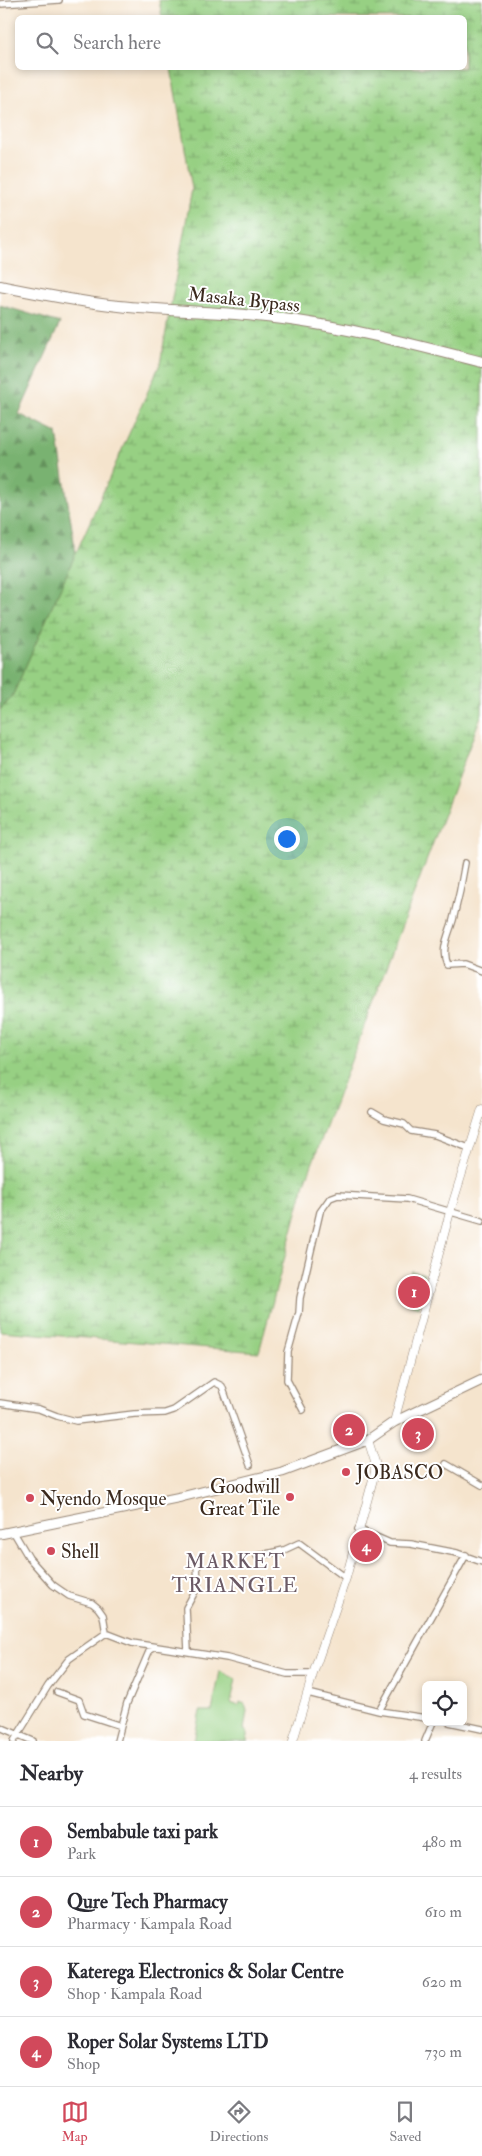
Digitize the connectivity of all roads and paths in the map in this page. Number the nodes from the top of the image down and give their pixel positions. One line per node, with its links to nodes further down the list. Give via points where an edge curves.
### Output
1 (59, 0): 2 (street)
2 (0, 4)
3 (0, 286): 4 (highway, Masaka Bypass, via 117,306 302,322)
4 (482, 362)
5 (465, 863): 6 (street, via 444,960 447,965 463,964)
6 (482, 971)
7 (482, 1109): 9 (main road)
8 (372, 1112): 10 (street, via 404,1124 412,1131 435,1135)
9 (480, 1124): 10 (main road)
10 (469, 1148): 11 (main road)
11 (450, 1212): 12 (street); 15 (street, via 407,1199 338,1195 325,1204 320,1212 288,1352 287,1380); 16 (main road)
12 (482, 1222)
13 (482, 1380): 16 (main road)
14 (0, 1403): 19 (street, via 39,1409 76,1421 164,1413 174,1410 214,1382 222,1386)
15 (303, 1410)
16 (394, 1422): 17 (main road)
17 (368, 1440): 21 (main road, via 376,1472); 22 (main road, via 282,1472 243,1482)
18 (446, 1464): 20 (street)
19 (250, 1465)
20 (482, 1484)
21 (358, 1529): 24 (street, via 390,1543); 28 (main road)
22 (13, 1531): 23 (main road); 29 (street, via 29,1558 53,1585 69,1596 98,1608 103,1615)
23 (0, 1534)
24 (466, 1555): 26 (street); 35 (street)
25 (257, 1556): 28 (street, via 299,1543)
26 (482, 1562)
27 (197, 1564): 31 (street, via 198,1586 186,1608)
28 (346, 1578): 32 (main road)
29 (106, 1633): 30 (street); 42 (street, via 69,1659)
30 (151, 1647): 31 (street); 37 (street, via 126,1703)
31 (188, 1651): 32 (street, via 287,1674)
32 (313, 1674): 34 (main road)
33 (57, 1692): 37 (street, via 79,1700 84,1714)
34 (308, 1693): 35 (street); 45 (main road)
35 (379, 1711): 36 (street)
36 (422, 1717)
37 (121, 1726): 44 (street)
38 (431, 1726): 46 (street)
39 (467, 1726): 41 (street)
40 (0, 1727): 42 (street)
41 (482, 1729)
42 (16, 1738): 43 (street)
43 (33, 1741)
44 (117, 1741)
45 (293, 1741)
46 (425, 1741)

